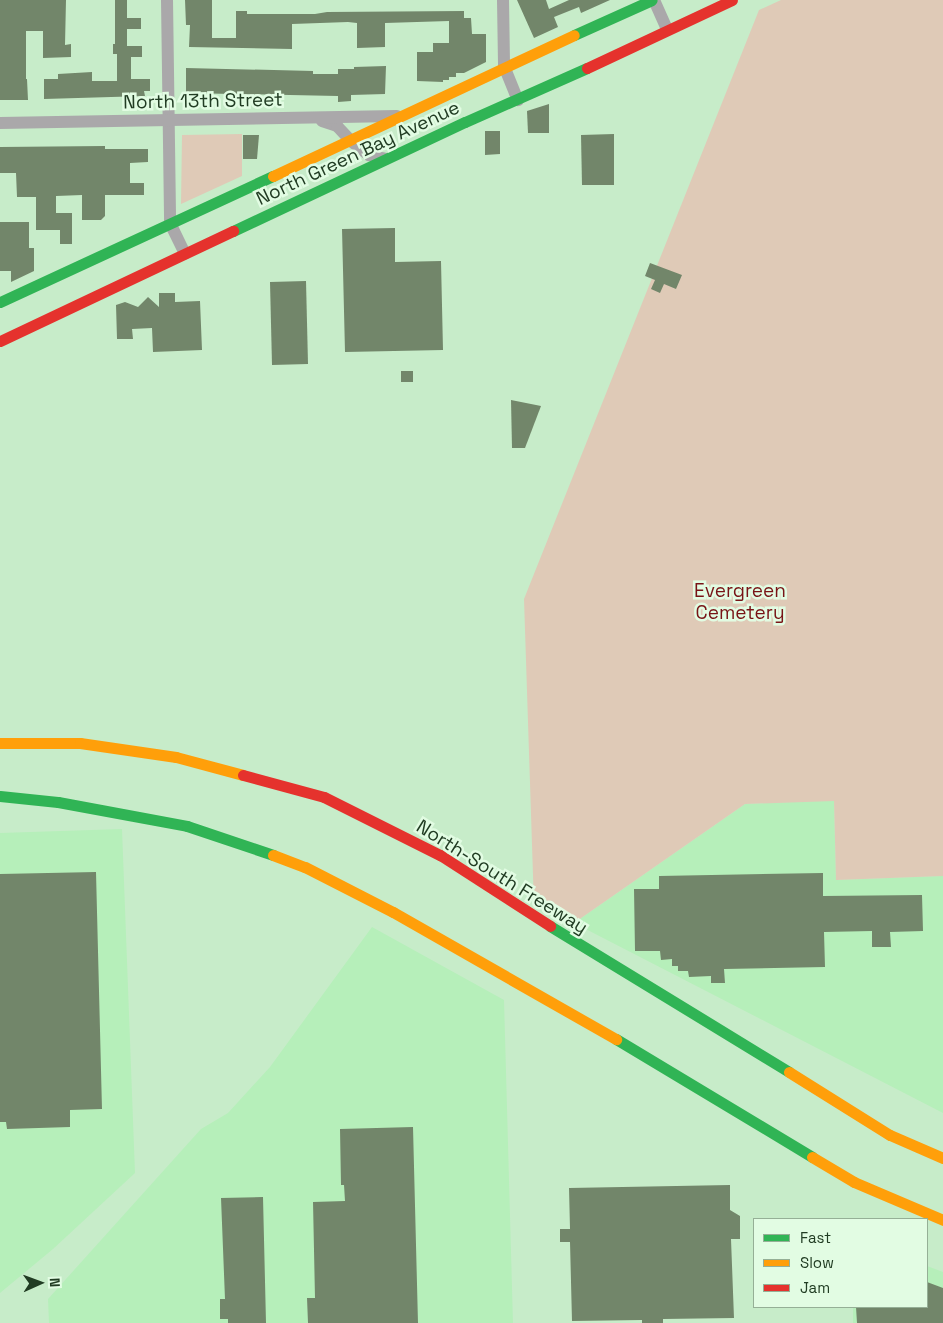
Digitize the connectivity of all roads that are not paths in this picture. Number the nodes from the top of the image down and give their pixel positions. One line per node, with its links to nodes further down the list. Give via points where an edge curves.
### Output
1 (166, 0): 10 (street)
2 (503, 0): 6 (street)
3 (653, 0): 5 (street); 6 (main road, North Green Bay Avenue)
4 (732, 0): 5 (main road, North Green Bay Avenue)
5 (667, 29): 7 (main road, North Green Bay Avenue)
6 (504, 66): 7 (street); 8 (main road, North Green Bay Avenue)
7 (518, 100): 13 (main road, North Green Bay Avenue)
8 (407, 115): 9 (street, North 13th Street); 12 (main road, North Green Bay Avenue)
9 (310, 118): 10 (street, North 13th Street); 12 (street, via 332,122)
10 (167, 121): 11 (street, North 13th Street); 14 (street)
11 (0, 123)
12 (351, 141): 13 (street, via 369,155); 14 (main road, North Green Bay Avenue)
13 (386, 159): 15 (main road, North Green Bay Avenue)
14 (170, 223): 15 (street); 16 (main road, North Green Bay Avenue)
15 (185, 254): 17 (main road, North Green Bay Avenue)
16 (0, 302)
17 (0, 341)
18 (0, 743): 22 (main road, North-South Freeway, via 80,744 176,757 324,797 440,855 596,956 890,1135)
19 (0, 796): 21 (main road)
20 (19, 810): 21 (main road)
21 (122, 812): 23 (main road, via 224,836 305,867 574,1012)
22 (943, 1158)
23 (854, 1182): 24 (main road); 25 (main road)
24 (908, 1218)
25 (943, 1220)

